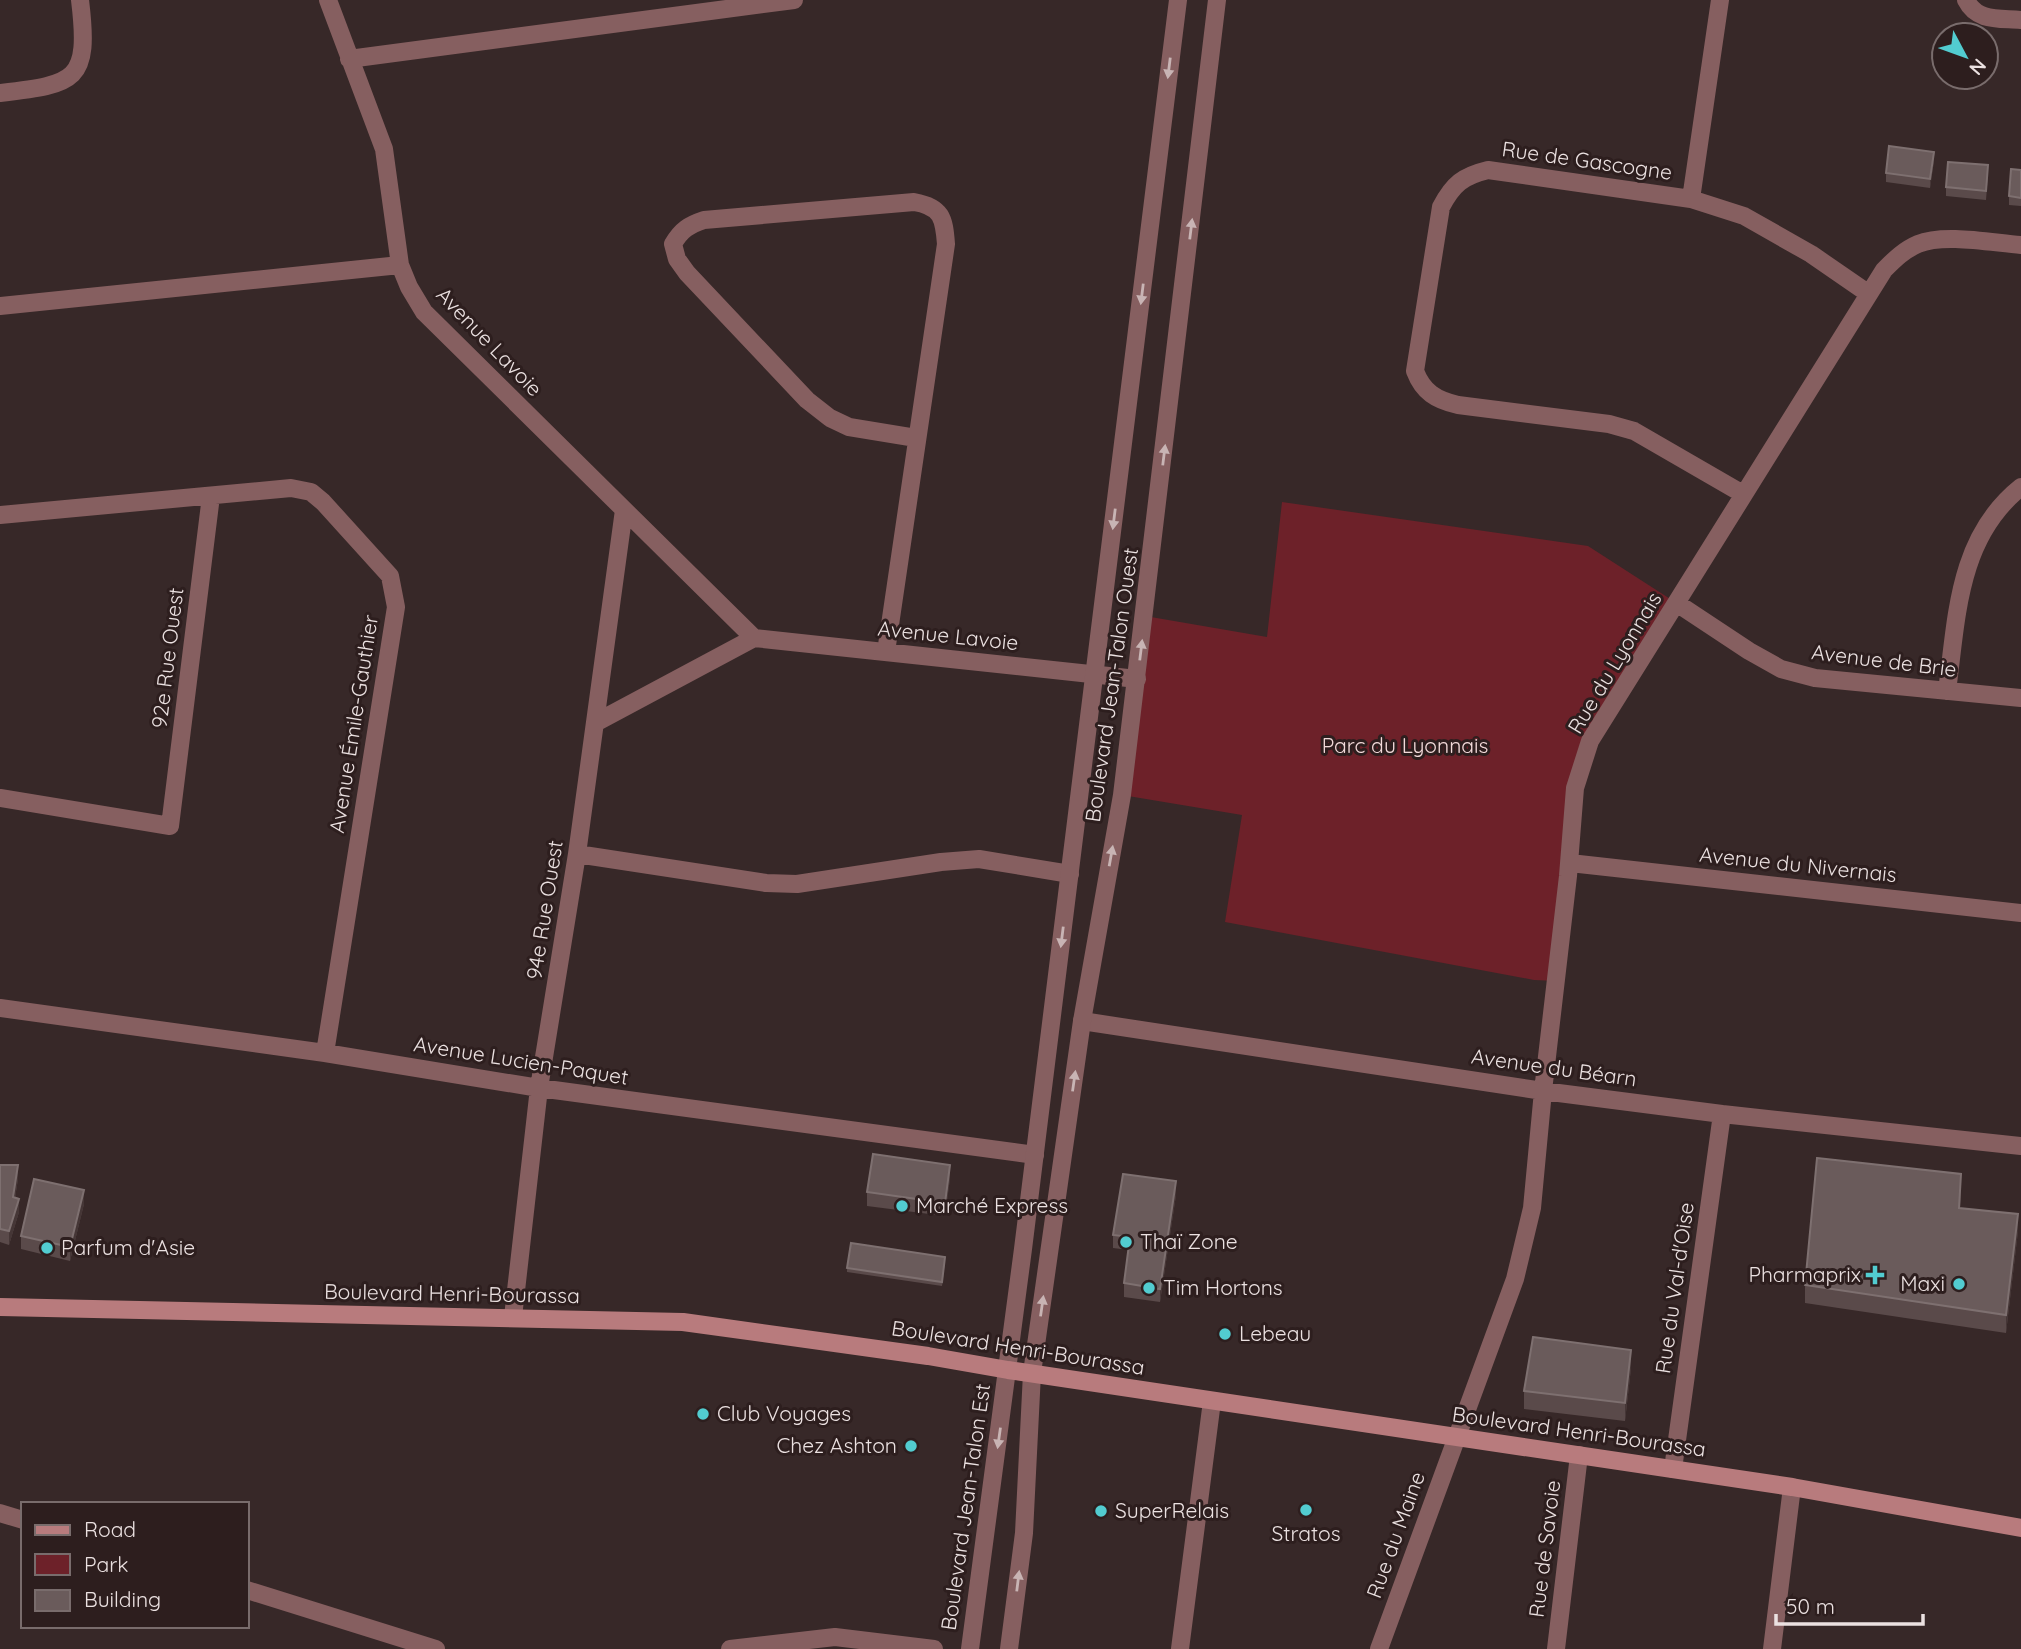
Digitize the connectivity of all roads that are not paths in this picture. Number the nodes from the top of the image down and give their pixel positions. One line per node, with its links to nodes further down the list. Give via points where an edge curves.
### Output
1 (80, 0): 10 (street, via 83,54 76,71 65,81 43,88)
2 (328, 0): 9 (street)
3 (793, 0): 9 (street)
4 (1178, 0): 25 (street, Boulevard Jean-Talon Ouest, one-way to 25)
5 (1217, 0): 26 (street, Boulevard Jean-Talon Ouest, one-way to 5)
6 (1720, 0): 11 (street)
7 (1966, 0): 8 (street, via 1982,17)
8 (2021, 20)
9 (349, 59): 13 (street, via 384,149)
10 (0, 93)
11 (1691, 199): 14 (street, Rue de Gascogne, via 1744,216); 18 (street, Rue de Gascogne, via 1488,170 1471,174 1449,192 1441,207 1415,371 1420,384 1442,402 1634,431)
12 (2021, 245): 14 (street, Rue du Lyonnais, via 1942,239 1921,242 1884,270)
13 (400, 265): 15 (street); 20 (street, Avenue Lavoie, via 424,312)
14 (1869, 294): 18 (street, Rue du Lyonnais)
15 (0, 306)
16 (916, 438): 16 (street, via 946,244 939,212 914,202 704,220 680,233 673,244 687,274 807,400 849,427); 24 (street)
17 (2021, 487): 27 (street, via 1994,517 1969,556)
18 (1743, 494): 22 (street, Rue du Lyonnais)
19 (211, 496): 21 (street, Avenue Émile-Gauthier); 30 (street, 92e Rue Ouest, via 170,826); 37 (street, Avenue Émile-Gauthier, via 291,488 311,492 390,576 394,591 396,607)
20 (624, 510): 23 (street, Avenue Lavoie); 29 (street, 94e Rue Ouest)
21 (0, 515)
22 (1678, 604): 27 (street, Avenue de Brie, via 1780,669 1815,678); 32 (street, Rue du Lyonnais, via 1590,741 1575,788)
23 (754, 638): 24 (street, Avenue Lavoie); 29 (street)
24 (886, 652): 25 (street, Avenue Lavoie)
25 (1094, 674): 26 (street, Avenue Lavoie); 33 (street, Boulevard Jean-Talon Ouest)
26 (1137, 679): 36 (street, Boulevard Jean-Talon Ouest, one-way to 26, via 1122,795)
27 (1947, 691): 28 (street, Avenue de Brie)
28 (2021, 698)
29 (595, 723): 31 (street, 94e Rue Ouest)
30 (0, 798)
31 (577, 854): 33 (street, via 766,883 797,884 979,859); 38 (street, 94e Rue Ouest)
32 (1570, 863): 34 (street, Avenue du Nivernais); 39 (street, Rue du Lyonnais)
33 (1070, 874): 42 (street, Boulevard Jean-Talon Ouest, one-way to 42)
34 (2021, 913)
35 (0, 1008): 37 (street, Avenue Lucien-Paquet)
36 (1082, 1021): 39 (street, Avenue du Béarn); 46 (street, Boulevard Jean-Talon Ouest, one-way to 36)
37 (325, 1054): 38 (street, Avenue Lucien-Paquet)
38 (539, 1088): 42 (street, Avenue Lucien-Paquet); 44 (street, 94e Rue Ouest)
39 (1543, 1091): 40 (street, Avenue du Béarn); 48 (street, Rue du Lyonnais, via 1532,1208 1515,1279)
40 (1722, 1114): 41 (street, Avenue du Béarn); 50 (street, Rue du Val-d'Oise)
41 (2021, 1146)
42 (1035, 1156): 45 (street, Boulevard Jean-Talon Ouest)
43 (0, 1307): 44 (main road, Boulevard Henri-Bourassa)
44 (513, 1317): 45 (main road, Boulevard Henri-Bourassa, via 682,1322)
45 (1008, 1370): 46 (main road, Boulevard Henri-Bourassa); 59 (street, Boulevard Jean-Talon Est, one-way to 59)
46 (1032, 1373): 47 (main road, Boulevard Henri-Bourassa); 60 (street, one-way to 46, via 1024,1533)
47 (1212, 1401): 48 (main road, Boulevard Henri-Bourassa); 61 (street)
48 (1456, 1437): 49 (main road, Boulevard Henri-Bourassa); 62 (street, Rue du Maine)
49 (1579, 1455): 50 (main road, Boulevard Henri-Bourassa); 63 (street, Rue de Savoie)
50 (1673, 1469): 51 (main road, Boulevard Henri-Bourassa)
51 (1792, 1487): 54 (main road, Boulevard Henri-Bourassa); 64 (street)
52 (0, 1513): 53 (street)
53 (21, 1519)
54 (2021, 1528)
55 (248, 1590): 56 (street)
56 (436, 1649)
57 (730, 1649): 58 (street, via 835,1637)
58 (934, 1649)
59 (970, 1649)
60 (1009, 1649)
61 (1180, 1649)
62 (1380, 1649)
63 (1556, 1649)
64 (1772, 1649)

